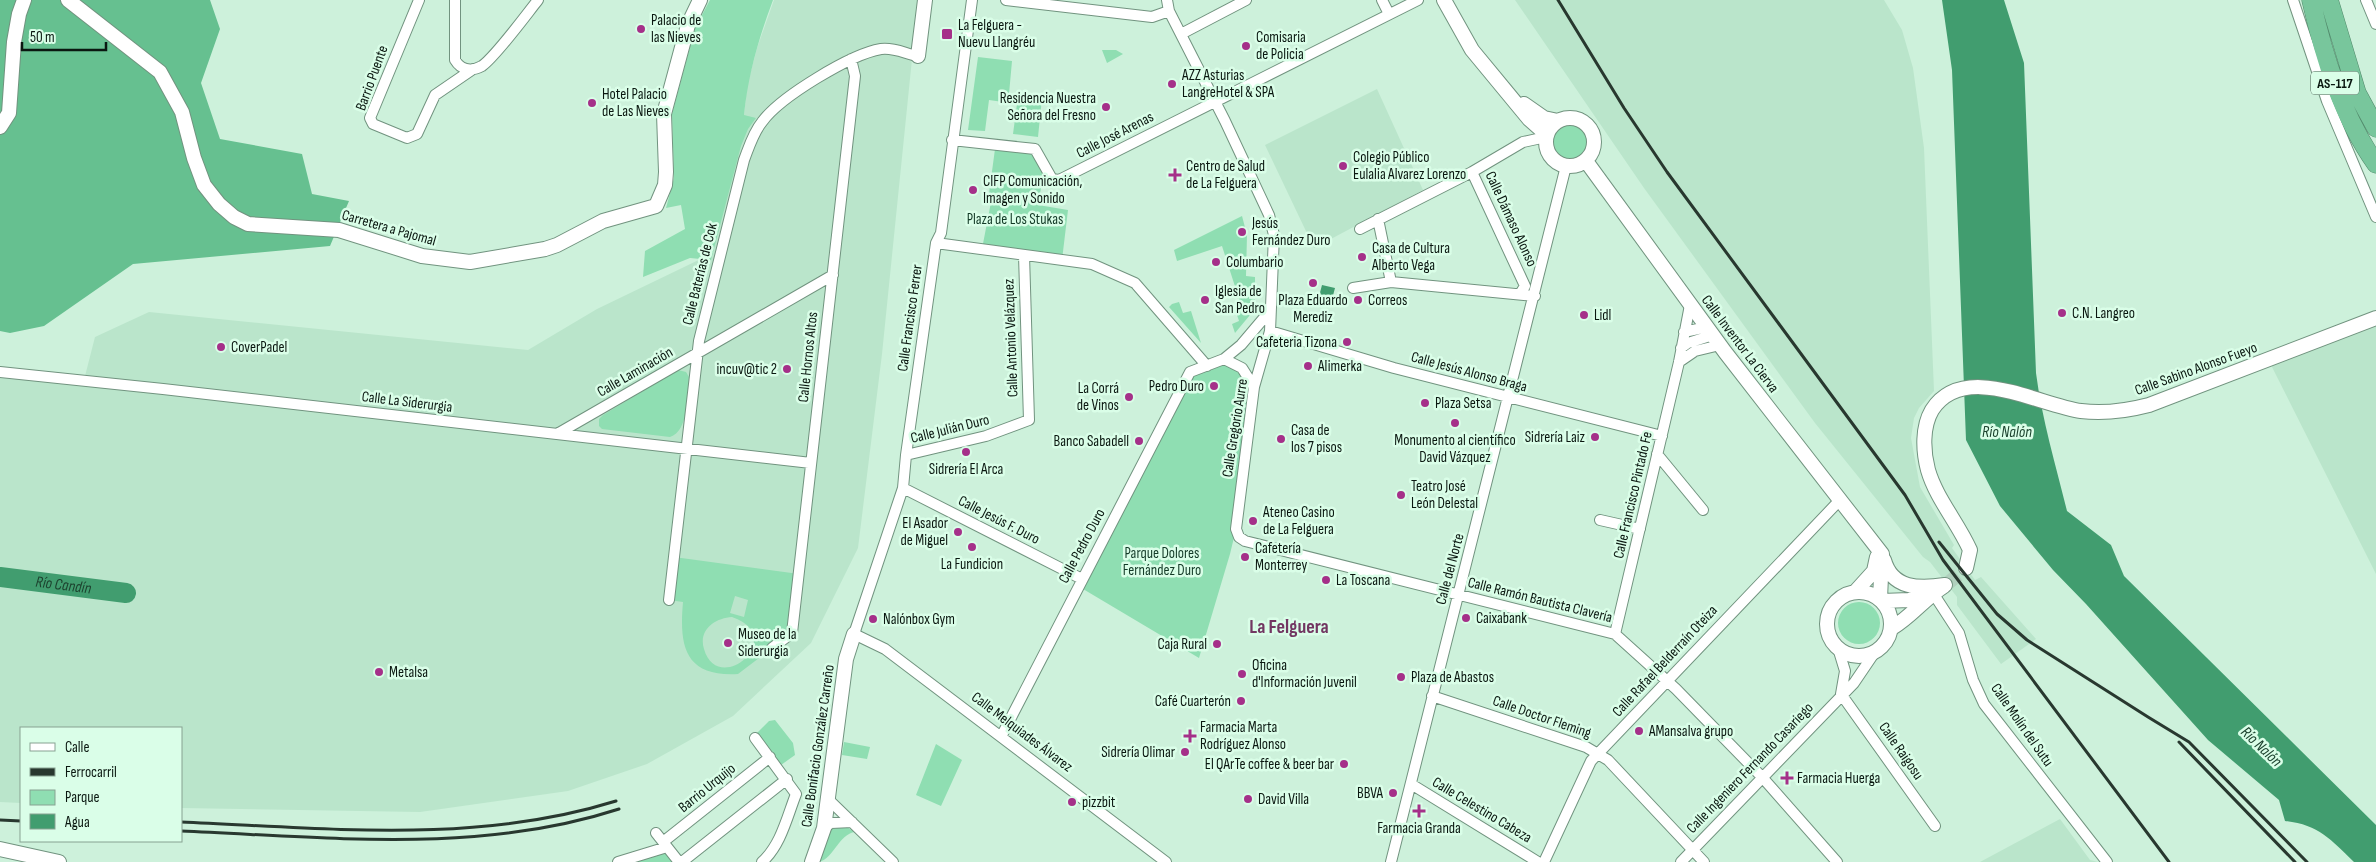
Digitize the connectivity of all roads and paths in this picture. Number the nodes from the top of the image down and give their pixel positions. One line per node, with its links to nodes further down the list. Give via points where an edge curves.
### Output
1 (24, 0): 32 (street, via 14,42 9,114)
2 (68, 0): 6 (street, Carretera a Pajomal, via 160,72 182,112 199,174 219,204 234,217 259,227 339,230 422,256 470,262 545,249 603,221 656,206 666,172 664,114 688,25)
3 (419, 0): 27 (street, Barrio Puente, via 370,118 373,124 407,138 417,134 435,95)
4 (455, 0): 27 (street, via 455,60 459,67)
5 (538, 0): 27 (street, Barrio Puente, via 482,66)
6 (700, 0)
7 (925, 0): 23 (street)
8 (972, 0): 35 (street, Calle Francisco Ferrer)
9 (1006, 0): 19 (street, via 1152,17)
10 (1167, 0): 19 (street, Calle Gregorio Aurre)
11 (1246, 0): 22 (street)
12 (1382, 0): 20 (street)
13 (1418, 0): 20 (street, Calle José Arenas)
14 (1444, 0): 28 (street, via 1472,50)
15 (2293, 0): 41 (street, via 2326,101)
16 (2311, 0): 38 (highway, AS-117, via 2340,99)
17 (2329, 0): 33 (highway, AS-117, via 2357,94)
18 (2366, 0): 21 (street)
19 (1169, 11): 22 (street, Calle Gregorio Aurre)
20 (1389, 14): 29 (street, Calle José Arenas)
21 (2376, 24)
22 (1181, 34): 29 (street, Calle Gregorio Aurre)
23 (920, 40): 24 (street, Calle Baterías de Cok); 25 (street)
24 (901, 50): 25 (street, Calle Baterías de Cok); 26 (street, Calle Baterías de Cok, via 882,49)
25 (918, 56)
26 (851, 59): 46 (street, Calle Hornos Altos, via 855,76); 59 (street, Calle Baterías de Cok, via 791,97 763,120 752,137)
27 (473, 69)
28 (1511, 94): 30 (street); 31 (street, via 1544,118)
29 (1215, 101): 35 (street, Calle José Arenas, via 1059,180 1052,179 1035,149); 54 (street, Calle Gregorio Aurre, via 1269,215 1274,235)
30 (1529, 119): 34 (street); 36 (street, via 1528,135)
31 (1558, 121): 34 (street); 37 (street, via 1581,120 1590,129 1594,138 1593,151)
32 (0, 127)
33 (2376, 128)
34 (1547, 136): 36 (street); 39 (street, via 1547,151 1554,161)
35 (952, 140): 44 (street, Calle Francisco Ferrer, via 941,233)
36 (1523, 142): 40 (street)
37 (1586, 161): 39 (street, via 1577,166); 53 (street, Calle Inventor La Cierva)
38 (2375, 165)
39 (1566, 166): 47 (street, Calle del Norte)
40 (1472, 172): 42 (street); 48 (street, Calle Dámaso Alonso)
41 (2376, 217)
42 (1378, 219): 43 (street); 49 (street)
43 (1360, 229)
44 (936, 243): 45 (street); 71 (street, Calle Francisco Ferrer)
45 (1024, 255): 62 (street, via 1092,264 1135,283); 66 (street, Calle Antonio Velázquez)
46 (832, 275): 59 (street, Calle Laminación); 72 (street, Calle Hornos Altos)
47 (1540, 277): 48 (street, Calle Dámaso Alonso, via 1531,282); 52 (street, Calle del Norte)
48 (1522, 279): 51 (street, Calle Dámaso Alonso, via 1525,286)
49 (1391, 282): 50 (street); 51 (street)
50 (1353, 288)
51 (1520, 294): 52 (street)
52 (1535, 296): 65 (street, Calle del Norte)
53 (1690, 305): 57 (street, Calle Inventor La Cierva); 58 (street, Calle Francisco Pintado Fe)
54 (1269, 312): 56 (street, Calle Gregorio Aurre); 60 (street)
55 (2376, 318): 81 (street, Calle Sabino Alonso Fueyo, via 2130,410 2080,411 1992,387 1969,388 1950,394 1938,402 1931,413 1924,445 1928,470 1970,550)
56 (1270, 331): 64 (street, Calle Gregorio Aurre); 65 (street, Calle Jesús Alonso Braga)
57 (1713, 336): 58 (street); 61 (street); 74 (street, Calle Inventor La Cierva)
58 (1684, 341): 61 (street, Calle Francisco Pintado Fe)
59 (697, 353): 67 (street, Calle Laminación); 69 (street, Calle Baterías de Cok)
60 (1224, 359): 62 (street); 64 (street, via 1242,368)
61 (1679, 362): 68 (street, Calle Francisco Pintado Fe)
62 (1207, 366): 82 (street, Calle Pedro Duro, via 1190,372)
63 (0, 372): 67 (street, Calle La Siderurgia)
64 (1254, 387): 78 (street, Calle Gregorio Aurre)
65 (1510, 398): 68 (street, Calle Jesús Alonso Braga); 85 (street, Calle del Norte)
66 (1029, 420): 71 (street, Calle Julián Duro, via 986,436)
67 (557, 434): 69 (street, Calle La Siderurgia)
68 (1662, 436): 70 (street, Calle Francisco Pintado Fe)
69 (686, 450): 72 (street, Calle La Siderurgia); 86 (street, Calle Baterías de Cok)
70 (1657, 454): 75 (street); 77 (street, Calle Francisco Pintado Fe)
71 (906, 455): 73 (street, Calle Francisco Ferrer)
72 (811, 463): 91 (street, Calle Hornos Altos, via 792,633)
73 (904, 488): 82 (street, Calle Jesús F. Duro); 89 (street, Calle Francisco Ferrer)
74 (1839, 502): 79 (street, Calle Inventor La Cierva); 94 (street, Calle Rafael Belderraín Oteiza)
75 (1703, 510)
76 (1600, 520): 77 (street)
77 (1640, 529): 90 (street, Calle Francisco Pintado Fe)
78 (1236, 530): 85 (street, Calle Ramón Bautista Clavería, via 1238,537 1245,541)
79 (1873, 542): 80 (street, Calle Inventor La Cierva); 84 (street, via 1878,560 1867,581)
80 (1882, 554): 83 (street, via 1887,572 1903,584); 87 (street)
81 (1966, 568)
82 (1082, 579): 97 (street, Calle Pedro Duro)
83 (1939, 589): 87 (street, via 1909,600); 88 (street); 125 (street, Calle Molín del Sutu, via 1959,633 1984,704)
84 (1855, 592): 87 (street, via 1873,594); 92 (street, via 1845,594 1830,609 1828,630)
85 (1458, 595): 90 (street, Calle Ramón Bautista Clavería); 96 (street, Calle del Norte)
86 (669, 600)
87 (1881, 600): 88 (street, via 1891,618)
88 (1892, 628): 93 (street, via 1886,642)
89 (854, 634): 97 (street, Calle Melquiades Álvarez, via 885,649); 104 (street, Calle Bonifacio González Carreño, via 846,659)
90 (1615, 634): 94 (street, Calle Ramón Bautista Clavería)
91 (772, 648)
92 (1838, 648): 93 (street, via 1856,656); 95 (street, via 1844,671)
93 (1875, 652): 95 (street, Calle Ingeniero Fernando Casariego, via 1854,683)
94 (1668, 681): 99 (street, Calle Rafael Belderraín Oteiza); 101 (street, Calle Ramón Bautista Clavería)
95 (1841, 694): 101 (street, Calle Ingeniero Fernando Casariego); 106 (street, Calle Raigosu)
96 (1432, 696): 99 (street, Calle Doctor Fleming, via 1586,747); 103 (street, Calle del Norte)
97 (1002, 735): 118 (street, Calle Melquiades Álvarez)
98 (755, 738): 100 (street)
99 (1598, 754): 111 (street, Calle Doctor Fleming, via 1608,760); 121 (street, Calle Rafael Belderraín Oteiza, via 1591,761)
100 (770, 757): 102 (street); 109 (street, Barrio Urquijo)
101 (1762, 777): 111 (street, Calle Ingeniero Fernando Casariego); 124 (street, Calle Ramón Bautista Clavería)
102 (787, 779): 114 (street); 115 (street, via 796,794 778,840)
103 (1411, 784): 119 (street, Calle del Norte); 120 (street, Calle Celestino Cabeza)
104 (828, 799): 105 (street); 107 (street, Calle Bonifacio González Carreño)
105 (852, 822): 107 (street, via 831,823); 117 (street)
106 (1935, 826)
107 (824, 828): 116 (street, Calle Bonifacio González Carreño)
108 (656, 833): 109 (street)
109 (665, 845): 113 (street, Barrio Urquijo); 114 (street)
110 (0, 849): 112 (street)
111 (1693, 850): 122 (street, Calle Ingeniero Fernando Casariego); 123 (street, Calle Doctor Fleming)
112 (59, 862)
113 (618, 862)
114 (681, 862)
115 (762, 862)
116 (812, 862)
117 (893, 862)
118 (1166, 862)
119 (1392, 862)
120 (1538, 862)
121 (1544, 862)
122 (1681, 862)
123 (1704, 862)
124 (1837, 862)
125 (2107, 862)

